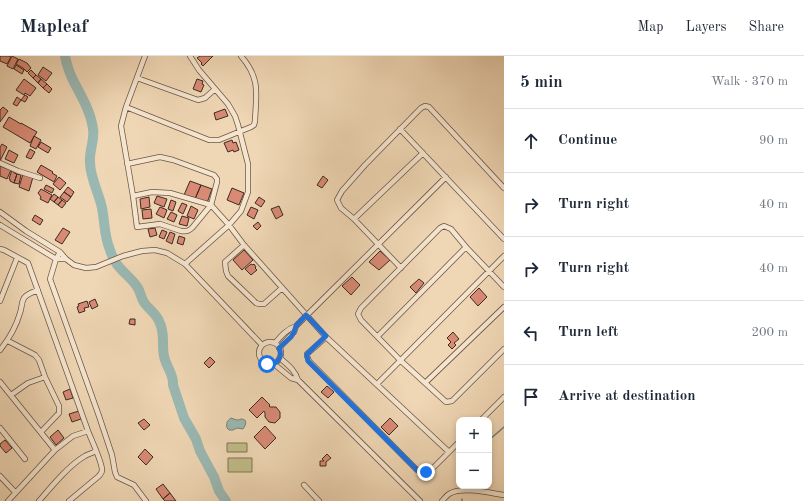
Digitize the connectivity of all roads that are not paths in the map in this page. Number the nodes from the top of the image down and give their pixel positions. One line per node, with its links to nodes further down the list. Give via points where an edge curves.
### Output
1 (145, 56): 4 (street)
2 (190, 56): 5 (street)
3 (241, 56): 8 (street, via 254,75 256,86 254,125)
4 (137, 78): 5 (street, via 198,100 205,98); 6 (street)
5 (214, 89): 8 (street, via 228,104)
6 (126, 107): 8 (street, via 209,140 219,140); 11 (street, via 121,126)
7 (400, 129): 9 (street); 14 (street, via 421,108 429,107); 18 (street, via 339,195 337,200 341,208)
8 (240, 132): 21 (street, via 248,164 248,192 241,211)
9 (423, 153): 12 (street); 18 (street)
10 (0, 163): 13 (street)
11 (127, 164): 15 (street); 16 (street, via 160,157 214,174 217,182)
12 (446, 177): 23 (street); 24 (street)
13 (40, 178)
14 (504, 188)
15 (133, 196): 16 (street, via 152,192 170,194); 16 (street, via 137,227 160,224 189,231)
16 (211, 205): 21 (street)
17 (0, 212): 19 (street)
18 (354, 219): 24 (street)
19 (15, 223): 22 (street); 28 (street)
20 (0, 225): 22 (street)
21 (228, 225): 25 (street); 33 (street)
22 (10, 232): 31 (street)
23 (504, 239)
24 (378, 244): 34 (street); 41 (street)
25 (244, 245): 37 (street); 37 (street, via 225,262 228,276 260,304 264,304)
26 (466, 247): 34 (street, via 451,229 444,226); 35 (street); 44 (street)
27 (0, 249): 30 (street)
28 (60, 252): 31 (street); 32 (street)
29 (504, 256): 35 (street)
30 (17, 258): 38 (street, via 28,263); 39 (street)
31 (56, 259): 32 (street); 77 (street, via 50,279 99,416 115,472 117,477 134,485)
32 (66, 259): 33 (street, via 74,265 96,267 123,256 155,250 167,253)
33 (185, 264): 47 (street)
34 (401, 268): 44 (street, via 359,311 361,320)
35 (489, 271): 36 (street); 52 (street)
36 (504, 287)
37 (282, 288): 41 (street)
38 (38, 290): 45 (street, via 24,298 16,327); 63 (street)
39 (0, 301)
40 (504, 307): 57 (street)
41 (306, 315): 42 (street); 43 (street)
42 (296, 326): 46 (street, via 290,328); 48 (street, via 294,332)
43 (326, 336): 58 (street); 68 (street, via 307,354 308,361 417,470 426,472 432,469)
44 (378, 336): 52 (street)
45 (8, 340): 50 (street); 54 (street, via 35,356)
46 (275, 343): 47 (street, via 268,342); 48 (street)
47 (262, 345): 53 (street, via 259,358 267,364)
48 (279, 348): 51 (street)
49 (504, 349): 57 (street, via 450,402 443,401)
50 (0, 350)
51 (280, 358): 53 (street); 55 (street, via 292,369)
52 (400, 360): 57 (street); 58 (street)
53 (274, 364): 55 (street, via 291,378)
54 (45, 377): 59 (street, via 28,383); 64 (street, via 60,411)
55 (298, 380): 79 (street)
56 (0, 382): 59 (street)
57 (425, 383)
58 (377, 384): 68 (street)
59 (11, 395): 64 (street)
60 (504, 397): 61 (street)
61 (484, 417)
62 (0, 428): 69 (street)
63 (88, 431): 66 (street, via 73,436); 67 (street)
64 (41, 432): 66 (street)
65 (456, 445): 68 (street)
66 (55, 450): 72 (street)
67 (96, 451): 75 (street, via 84,457 62,475); 76 (street, via 102,467 101,473)
68 (449, 452)
69 (25, 459)
70 (0, 476): 72 (street)
71 (304, 485): 78 (street)
72 (15, 492): 74 (street)
73 (504, 495): 80 (street, via 464,490 449,494)
74 (8, 501)
75 (39, 501)
76 (69, 501)
77 (146, 501)
78 (319, 501)
79 (420, 501)
80 (442, 501)

